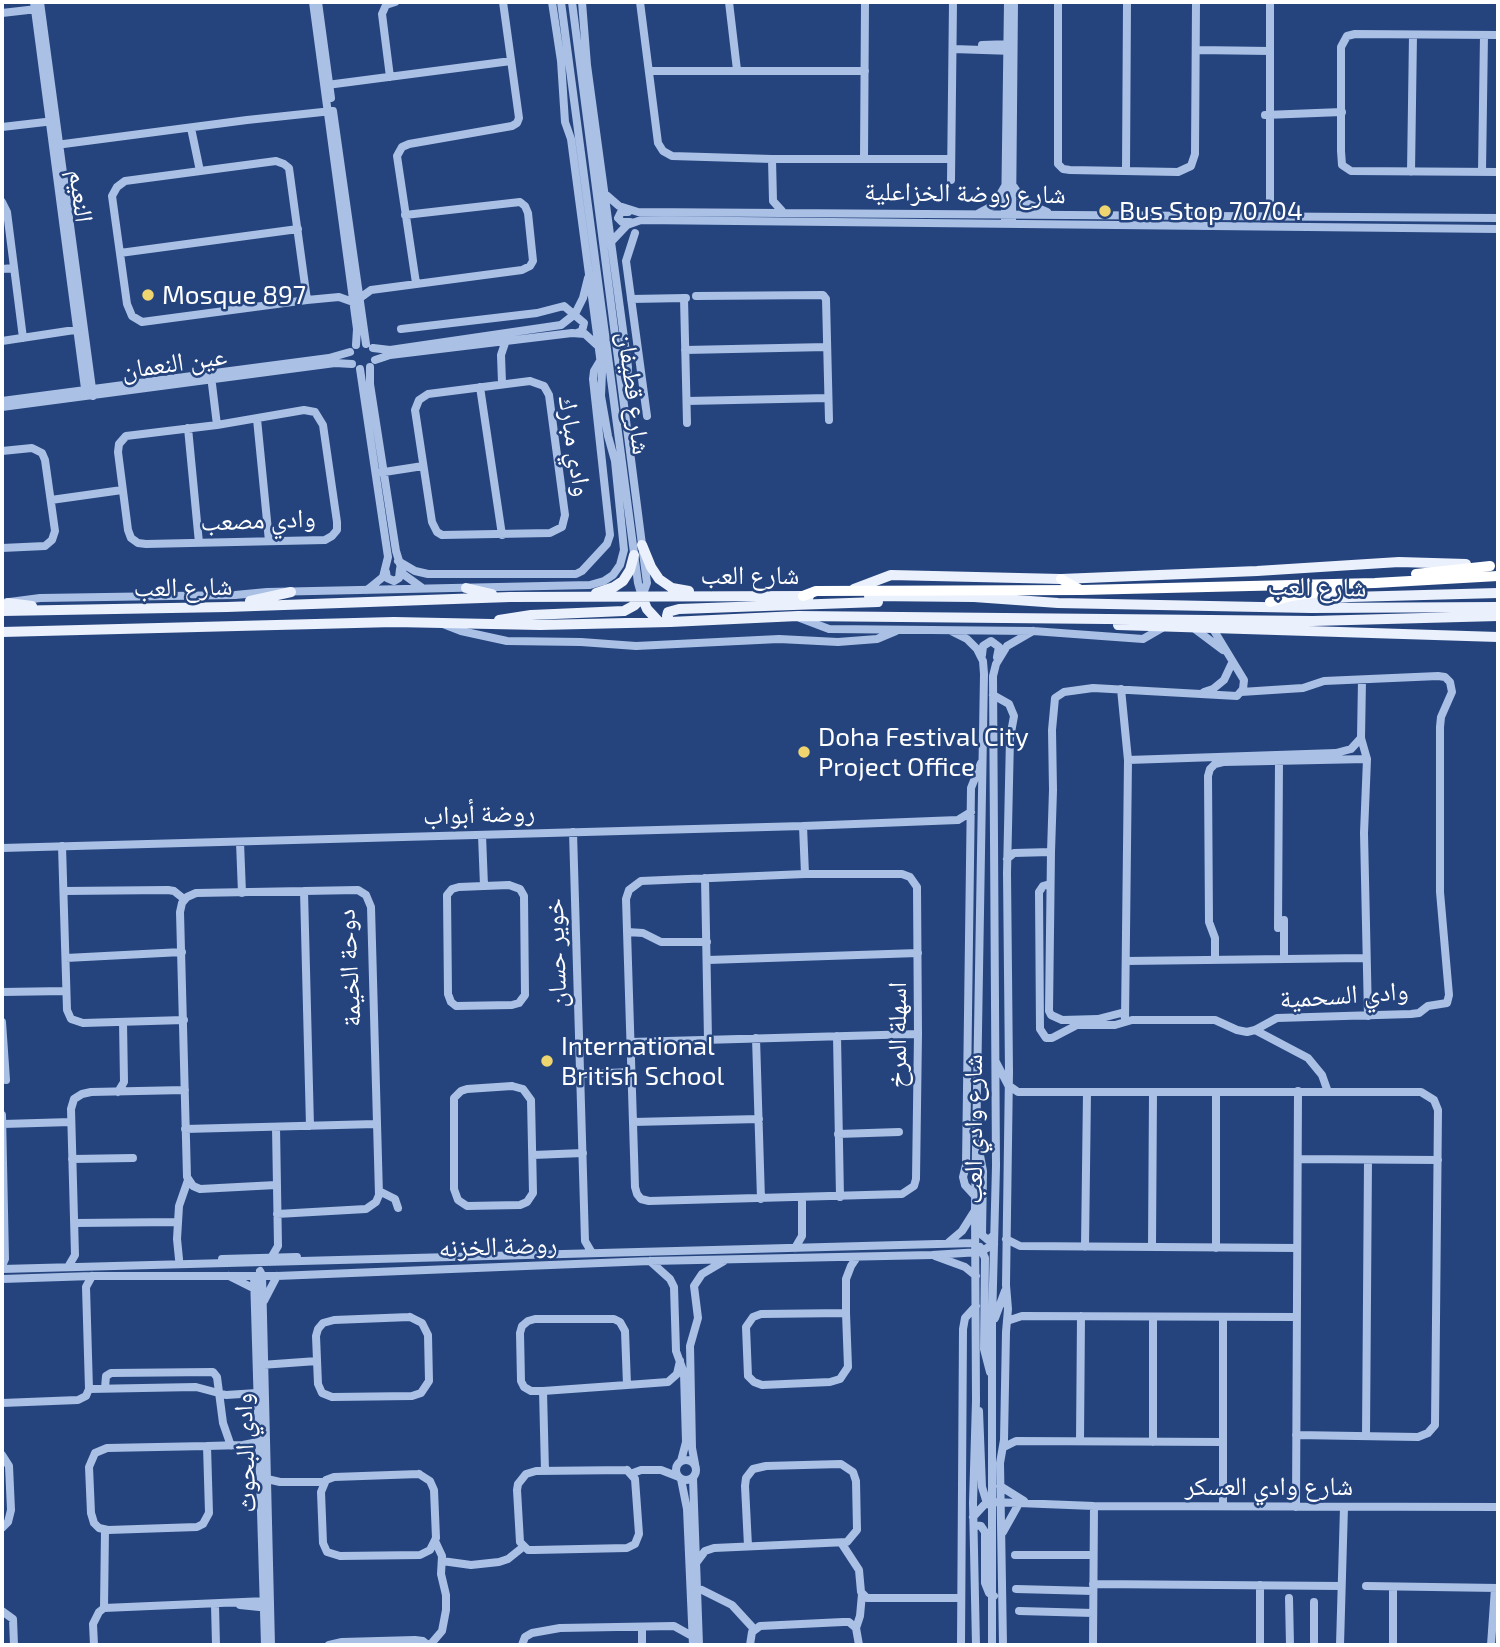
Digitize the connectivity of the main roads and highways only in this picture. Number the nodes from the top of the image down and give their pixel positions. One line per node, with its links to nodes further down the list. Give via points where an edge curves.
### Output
1 (642, 545): 18 (main road, via 653,571 666,584 678,590)
2 (634, 555): 13 (main road, via 620,584)
3 (1494, 566): 5 (main road, via 1399,562); 6 (highway)
4 (1498, 576): 7 (highway)
5 (1061, 579): 9 (main road, via 891,575); 10 (highway)
6 (1352, 583): 7 (highway); 10 (highway)
7 (1375, 583): 19 (highway)
8 (466, 589): 16 (main road)
9 (850, 590): 10 (highway); 14 (highway, via 812,591)
10 (1082, 590)
11 (291, 592): 21 (main road)
12 (1498, 593): 19 (main road)
13 (583, 596): 16 (main road, شارع العب); 17 (main road, شارع العب)
14 (803, 596): 15 (main road, شارع العب); 18 (main road, شارع العب)
15 (938, 596): 22 (main road, شارع العب); 26 (main road, via 679,608 668,613)
16 (510, 597): 21 (main road, شارع العب)
17 (642, 597): 18 (main road, شارع العب); 26 (main road, via 647,609); 27 (main road, via 624,611 511,617)
18 (731, 597)
19 (1270, 602): 22 (main road)
20 (4, 606): 21 (main road, شارع العب, via 64,610)
21 (227, 607)
22 (1248, 607): 23 (main road, شارع العب)
23 (1498, 607)
24 (1498, 617): 25 (main road, شارع العب)
25 (1030, 620): 26 (main road, شارع العب, via 798,616); 29 (main road)
26 (665, 622): 27 (main road, شارع العب)
27 (488, 624): 28 (main road, شارع العب, via 394,622)
28 (2, 632)
29 (1498, 637)

